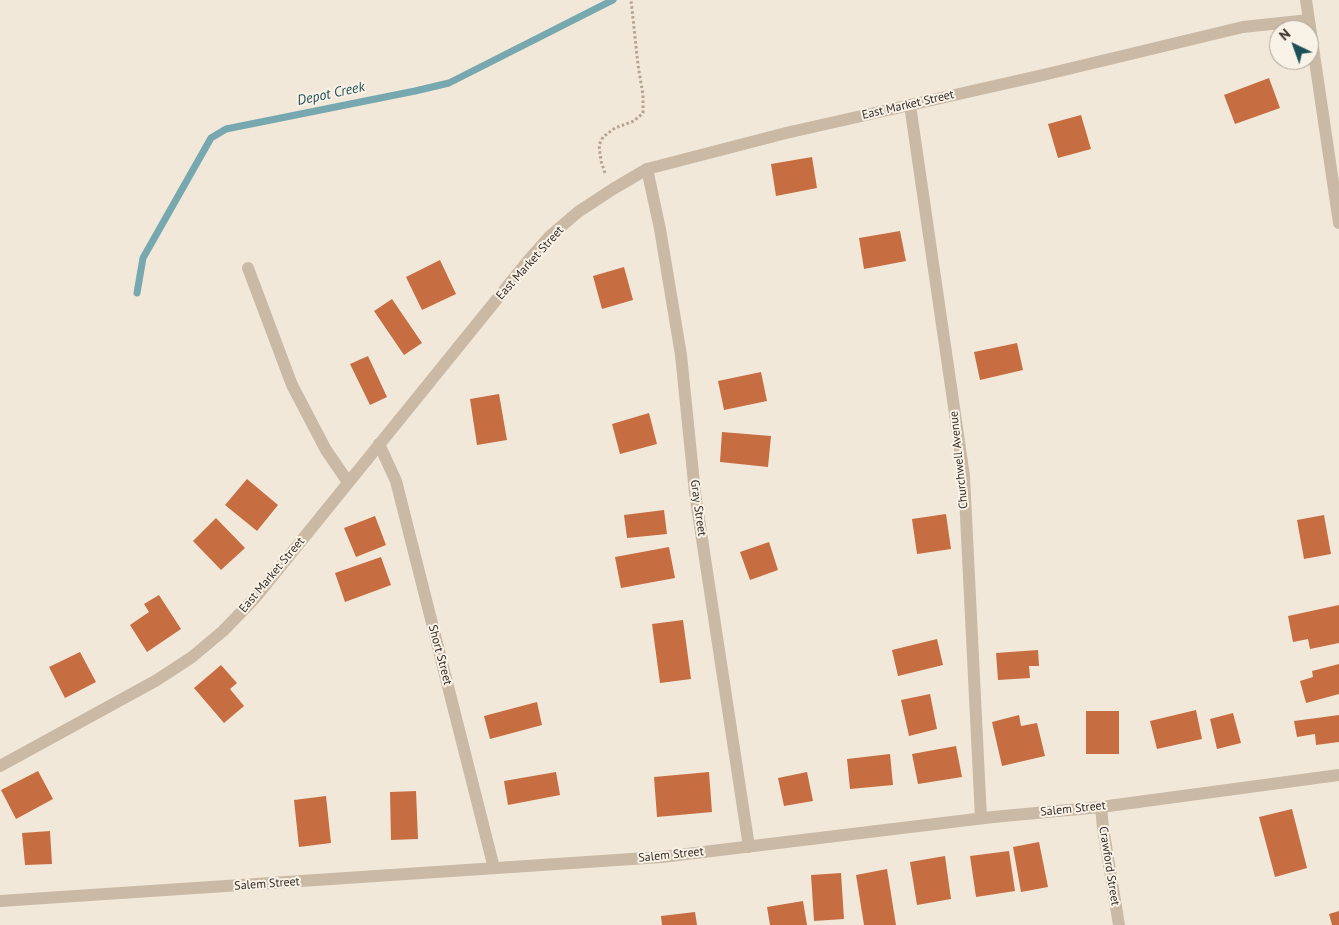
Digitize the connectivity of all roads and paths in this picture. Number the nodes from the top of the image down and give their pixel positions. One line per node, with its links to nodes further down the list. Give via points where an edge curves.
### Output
1 (1306, 0): 3 (street)
2 (631, 1): 8 (path, via 643,113 603,137 599,145)
3 (1309, 20)
4 (1269, 24): 6 (street, East Market Street, via 1243,27)
5 (1316, 70): 9 (street)
6 (910, 105): 7 (street, East Market Street); 16 (street, Churchwell Avenue, via 964,476)
7 (646, 169): 11 (street, East Market Street, via 578,212 550,236); 17 (street, Gray Street, via 660,229 680,355 695,493)
8 (605, 173)
9 (1339, 222)
10 (248, 268): 12 (street, via 292,384 326,450)
11 (379, 444): 12 (street, East Market Street); 18 (street, Short Street, via 396,481)
12 (348, 482): 13 (street, East Market Street, via 255,598 192,657 158,680)
13 (0, 766)
14 (1339, 775): 15 (street, Salem Street)
15 (1101, 807): 16 (street, Salem Street); 20 (street, Crawford Street)
16 (981, 818): 17 (street, Salem Street)
17 (749, 846): 18 (street, Salem Street, via 662,857)
18 (494, 868): 19 (street, Salem Street)
19 (0, 900)
20 (1119, 925)

